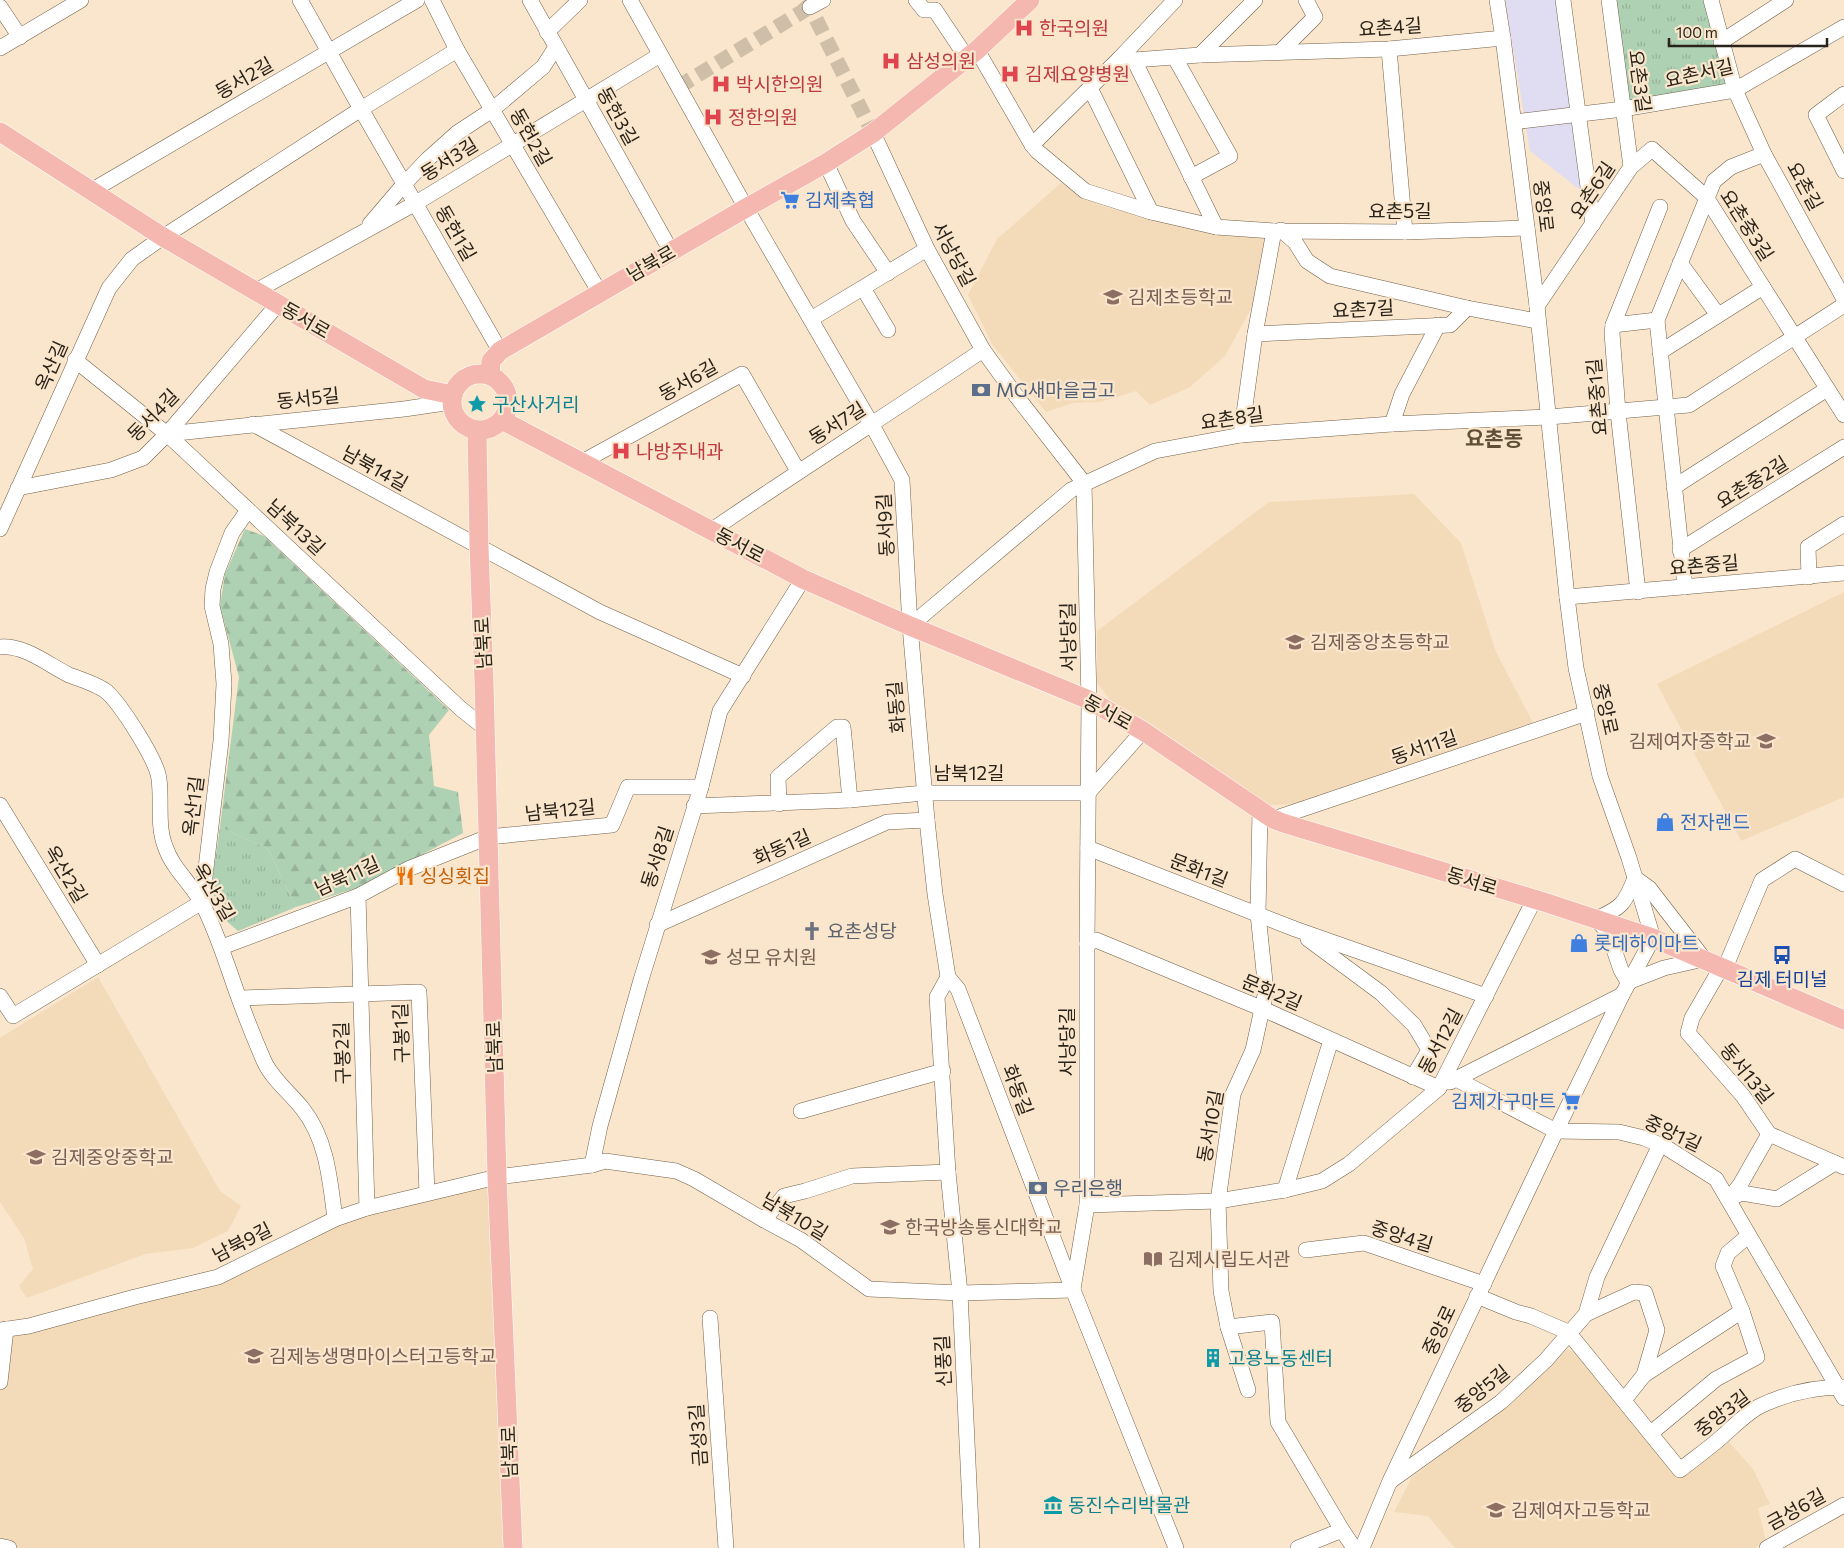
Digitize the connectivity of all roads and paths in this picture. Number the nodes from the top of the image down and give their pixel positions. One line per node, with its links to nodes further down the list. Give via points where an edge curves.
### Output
1 (82, 0): 21 (street)
2 (300, 0): 28 (street, 동헌1길)
3 (417, 0): 28 (street, 동서2길)
4 (432, 0): 27 (street, 동헌2길)
5 (530, 0): 20 (street, 동헌3길)
6 (580, 0): 20 (street)
7 (630, 0): 31 (street, 동서9길)
8 (916, 0): 30 (street, 요촌5길, via 924,10 935,10)
9 (1030, 0): 30 (main road, 남북로)
10 (1255, 0): 32 (street)
11 (1306, 0): 29 (street, via 1315,17)
12 (1497, 0): 22 (street, 중앙로)
13 (1563, 0): 42 (street)
14 (1609, 0): 40 (street, 요촌3길)
15 (1712, 0): 23 (street, 요촌길)
16 (1786, 0): 23 (street)
17 (1167, 3): 34 (street)
18 (0, 8): 21 (street)
19 (1844, 27): 36 (street, 요촌서길)
20 (547, 32): 24 (street, 동헌3길)
21 (20, 37): 25 (street)
22 (1503, 38): 26 (street, 요촌4길); 43 (street, 중앙로)
23 (1721, 42): 36 (street, 요촌길)
24 (556, 47): 38 (street, 동헌3길); 41 (street, via 543,67)
25 (0, 48)
26 (1389, 48): 29 (street, 요촌4길); 66 (street)
27 (457, 50): 39 (street); 41 (street, 동헌2길)
28 (329, 51): 39 (street, 동헌1길); 55 (street, 동서2길)
29 (1280, 52): 32 (street, 요촌4길)
30 (972, 54): 45 (main road, 남북로); 47 (street, 요촌5길)
31 (660, 55): 38 (street, 동서3길); 59 (street, 동서9길)
32 (1200, 55): 33 (street, 요촌4길)
33 (1175, 58): 34 (street, 요촌4길); 53 (street, via 1230,156)
34 (1127, 59): 35 (street); 53 (street)
35 (1090, 88): 47 (street); 60 (street)
36 (1734, 90): 40 (street, 요촌서길); 49 (street, 요촌길)
37 (1844, 94): 51 (street, via 1816,116)
38 (587, 100): 46 (street, 동서3길); 69 (street, 동헌3길)
39 (361, 109): 54 (street, 동헌1길); 67 (street)
40 (1623, 109): 42 (street, 요촌서길); 52 (street, 요촌3길)
41 (492, 110): 46 (street, 동헌2길); 54 (street, via 457,133)
42 (1579, 114): 43 (street, 요촌서길); 61 (street)
43 (1514, 122): 63 (street, 중앙로)
44 (0, 132): 55 (main road, 동서로)
45 (873, 133): 50 (main road, 남북로); 68 (street, 서낭당길)
46 (512, 144): 57 (street, 동서3길); 75 (street, 동헌2길)
47 (1032, 145): 60 (street, 요촌5길, via 1084,191)
48 (1652, 149): 52 (street, 요촌6길); 56 (street, 요촌중3길)
49 (1764, 154): 56 (street, via 1731,167 1714,181); 76 (street, 요촌길)
50 (826, 163): 59 (main road, 남북로); 71 (street, via 853,221)
51 (1843, 166)
52 (1631, 167): 61 (street, 요촌6길)
53 (1191, 177): 62 (street)
54 (405, 183): 57 (street, 동헌1길); 64 (street)
55 (91, 191): 67 (main road, 동서로)
56 (1706, 197): 70 (street); 72 (street, 요촌중3길)
57 (416, 203): 64 (street, 동서3길); 90 (street, 동헌1길)
58 (1660, 207): 85 (street, 요촌중1길)
59 (746, 208): 69 (main road, 남북로); 82 (street, 동서9길)
60 (1151, 212): 62 (street, 요촌5길)
61 (1593, 224): 80 (street, 요촌6길)
62 (1216, 227): 65 (street, 요촌5길)
63 (1527, 228): 66 (street, 요촌5길); 80 (street, 중앙로)
64 (366, 230): 74 (street, 동서3길)
65 (1278, 231): 66 (street, 요촌5길); 79 (street, 요촌7길, via 1295,242 1307,261 1330,276); 87 (street)
66 (1405, 232)
67 (163, 237): 74 (main road, 동서로); 92 (street, 옥산길, via 132,259 108,288)
68 (927, 248): 71 (street); 89 (street, 서낭당길)
69 (671, 252): 75 (main road, 남북로)
70 (1680, 263): 81 (street); 83 (street)
71 (888, 273): 73 (street)
72 (1763, 287): 81 (street); 88 (street, 요촌중3길)
73 (863, 288): 82 (street); 86 (street)
74 (256, 291): 77 (main road, 동서로)
75 (600, 293): 90 (main road, 남북로)
76 (1844, 299)
77 (278, 304): 95 (main road, 동서로, via 424,389); 105 (street, 동서4길)
78 (1844, 305): 88 (street)
79 (1467, 308): 80 (street, 요촌7길); 84 (street, 요촌7길, via 1450,325)
80 (1537, 314): 99 (street, 중앙로)
81 (1718, 315): 91 (street)
82 (811, 319): 103 (street, 동서9길)
83 (1657, 320): 85 (street); 91 (street)
84 (1438, 325): 87 (street, 요촌7길); 102 (street, via 1402,394)
85 (1614, 325): 97 (street, 요촌중1길)
86 (888, 330)
87 (1255, 334): 106 (street)
88 (1794, 337): 94 (street, 요촌중3길); 96 (street, via 1689,405)
89 (983, 350): 103 (street, 동서7길); 110 (street, 서낭당길)
90 (500, 351): 93 (main road, via 491,361)
91 (1660, 352): 96 (street)
92 (75, 360): 105 (street, 남북13길); 112 (street, 옥산길)
93 (490, 375): 95 (main road, via 470,375 459,383); 100 (main road, via 501,382 508,395 508,408)
94 (1828, 389): 98 (street, 요촌중3길); 111 (street, 요촌중2길)
95 (452, 398): 101 (street, 동서5길, via 404,409); 104 (main road, via 455,415)
96 (1665, 407): 97 (street); 111 (street)
97 (1618, 412): 99 (street); 123 (street, 요촌중1길)
98 (1844, 415)
99 (1549, 417): 102 (street, 요촌8길); 124 (street, 중앙로)
100 (502, 420): 104 (main road, via 491,428); 108 (main road, 동서로)
101 (253, 424): 105 (street, 동서5길); 117 (street, 남북14길)
102 (1392, 424): 106 (street, 요촌8길)
103 (872, 425): 109 (street, 동서7길); 125 (street, 동서9길, via 902,480)
104 (477, 430): 117 (main road, 남북로)
105 (167, 434): 112 (street, 동서4길, via 143,458 119,467); 113 (street, 남북13길)
106 (1241, 435): 110 (street, 요촌8길, via 1155,450)
107 (1844, 447): 118 (street, 요촌중2길)
108 (582, 462): 109 (street, 동서6길, via 742,374); 116 (main road, 동서로)
109 (798, 471): 116 (street, 동서7길)
110 (1084, 483): 125 (street, via 1071,490); 128 (street, 서낭당길)
111 (1674, 487): 118 (street)
112 (18, 488): 115 (street, 옥산길)
113 (248, 510): 130 (street, 남북13길, via 461,709); 147 (street, 옥산1길, via 232,533 213,589 212,606 221,644 224,684 221,741)
114 (1844, 524): 120 (street, via 1808,547)
115 (0, 529)
116 (712, 530): 121 (main road, 동서로)
117 (479, 547): 127 (street, via 600,612); 130 (main road, 남북로)
118 (1680, 550): 122 (street)
119 (1844, 573): 120 (street, 요촌중길)
120 (1809, 577): 122 (street, 요촌중길)
121 (803, 579): 125 (main road, 동서로); 127 (street, 동서8길)
122 (1685, 586): 123 (street, 요촌중길)
123 (1638, 592): 124 (street, 요촌중길)
124 (1567, 598): 129 (street, 중앙로, via 1576,668)
125 (910, 626): 128 (main road, 동서로); 133 (street, 화동길)
126 (0, 647): 147 (street, 옥산3길, via 32,654 106,692 120,708 159,776 161,829 168,855)
127 (743, 676): 132 (street, 동서8길, via 720,711)
128 (1089, 700): 131 (main road, 동서로); 134 (street, 서낭당길)
129 (1587, 713): 139 (street, 동서11길); 143 (street, 중앙로, via 1600,776)
130 (486, 728): 141 (main road, 남북로)
131 (1143, 731): 134 (street); 139 (main road, 동서로)
132 (700, 787): 138 (street, 동서8길); 141 (street, 남북12길, via 628,787 612,825)
133 (924, 793): 134 (street, 남북12길); 135 (street, 남북12길); 140 (street, 화동길)
134 (1088, 793): 142 (street, 서낭당길)
135 (850, 800): 136 (street, 남북12길); 136 (street, via 843,727 837,727 778,777)
136 (779, 804): 138 (street, 남북12길)
137 (0, 805): 156 (street, 옥산2길)
138 (694, 806): 150 (street, 동서8길)
139 (1267, 814): 146 (main road, 동서로, via 1292,826); 148 (street, 동서10길)
140 (927, 820): 150 (street, 화동1길, via 887,822); 158 (street, 화동길)
141 (488, 837): 145 (street, 남북11길, via 408,869); 178 (main road, 남북로)
142 (1088, 848): 148 (street, 문화1길); 153 (street, 서낭당길)
143 (1635, 878): 149 (street, via 1628,898 1610,913); 152 (street, 중앙로); 155 (street, via 1649,888)
144 (1841, 879): 157 (street, via 1795,860 1762,880)
145 (358, 896): 154 (street, 남북11길); 160 (street, 구봉2길)
146 (1534, 900): 149 (main road, 동서로); 162 (street, 동서12길)
147 (202, 902): 154 (street, 옥산3길); 156 (street)
148 (1258, 914): 151 (street, 문화1길); 164 (street, 동서10길, via 1266,991)
149 (1596, 919): 152 (main road, 동서로); 159 (street, via 1608,932)
150 (657, 925): 175 (street, 동서8길)
151 (1295, 929): 162 (street, 문화1길); 168 (street, 문화1길, via 1381,993 1414,1025 1429,1050)
152 (1654, 938): 155 (main road, 동서로); 159 (street, 중앙로)
153 (1086, 944): 164 (street, 문화2길, via 1096,940); 183 (street, 서낭당길)
154 (222, 947): 163 (street, 옥산3길)
155 (1704, 959): 157 (main road, 동서로); 159 (street, via 1664,968)
156 (98, 965): 161 (street, via 13,1016)
157 (1724, 967): 165 (main road, 동서로); 173 (street, 동서13길, via 1692,1018 1688,1034 1743,1096)
158 (948, 977): 167 (street, 신풍길, via 937,997); 189 (street, 화동길, via 958,989)
159 (1625, 988): 169 (street); 172 (street, 중앙로)
160 (360, 994): 163 (street, 구봉1길); 180 (street, 구봉1길, via 420,992); 184 (street, 구봉2길)
161 (0, 996)
162 (1486, 996): 170 (street, 동서12길)
163 (240, 998): 185 (street, 옥산3길, via 265,1064 303,1108 318,1132 329,1170)
164 (1263, 1009): 166 (street, 문화2길); 182 (street, 동서10길, via 1253,1050 1233,1094)
165 (1844, 1020)
166 (1331, 1040): 168 (street, 문화2길); 179 (street)
167 (943, 1071): 171 (street); 177 (street, 신풍길)
168 (1413, 1077): 170 (street, 문화2길)
169 (1456, 1079): 170 (street); 172 (street)
170 (1440, 1088): 179 (street, 동서12길, via 1349,1164 1322,1181)
171 (800, 1111)
172 (1556, 1132): 174 (street, 중앙1길, via 1619,1132); 190 (street, 중앙로)
173 (1769, 1134): 176 (street, 동서13길); 181 (street)
174 (1660, 1145): 181 (street, 중앙1길, via 1716,1179); 193 (street, 중앙5길, via 1597,1277)
175 (592, 1165): 178 (street, 남북10길); 186 (street, 남북10길, via 605,1161 676,1171)
176 (1840, 1165): 181 (street, via 1777,1199 1742,1193)
177 (948, 1172): 186 (street, via 852,1176 784,1196); 191 (street, 신풍길)
178 (497, 1177): 180 (street, 남북9길); 209 (main road, 남북로)
179 (1285, 1190): 182 (street, 동서12길)
180 (427, 1193): 184 (street, 남북9길)
181 (1729, 1199): 187 (street, 중앙1길)
182 (1218, 1201): 183 (street, 동서12길); 195 (street, 동서10길, via 1220,1292)
183 (1087, 1205): 189 (street, 서낭당길)
184 (367, 1208): 185 (street, 남북9길)
185 (335, 1219): 196 (street, 남북9길, via 218,1277)
186 (764, 1220): 191 (street, 남북10길, via 801,1240 869,1289)
187 (1748, 1236): 192 (street, via 1728,1253 1723,1266); 201 (street, 중앙1길)
188 (1306, 1250): 190 (street, 중앙4길, via 1364,1243)
189 (1073, 1290): 191 (street, 남북10길); 212 (street, 화동길)
190 (1481, 1290): 197 (street, 중앙3길, via 1516,1312); 204 (street, 중앙로)
191 (960, 1293): 211 (street, 신풍길)
192 (1742, 1311): 198 (street); 203 (street, 중앙3길, via 1757,1357 1716,1379)
193 (1586, 1314): 197 (street, 중앙5길); 198 (street, 중앙5길, via 1634,1292 1645,1294 1657,1330)
194 (710, 1318): 210 (street, 금성3길)
195 (1228, 1327): 200 (street, 동서10길); 206 (street, via 1272,1322 1278,1422)
196 (3, 1330): 199 (street)
197 (1568, 1332): 202 (street, 중앙3길); 204 (street, 중앙5길, via 1546,1360 1501,1402)
198 (1644, 1375): 202 (street)
199 (0, 1382)
200 (1248, 1390)
201 (1842, 1391): 203 (street, 중앙3길, via 1806,1391 1757,1408 1680,1470)
202 (1624, 1400): 203 (street, 중앙3길)
203 (1651, 1433)
204 (1390, 1481): 215 (street, 중앙로)
205 (1844, 1505): 216 (street, 금성6길)
206 (1342, 1530): 213 (street); 214 (street)
207 (0, 1546): 208 (street)
208 (9, 1548)
209 (513, 1548)
210 (726, 1548)
211 (972, 1548)
212 (1176, 1548)
213 (1298, 1548)
214 (1354, 1548)
215 (1362, 1548)
216 (1767, 1548)

